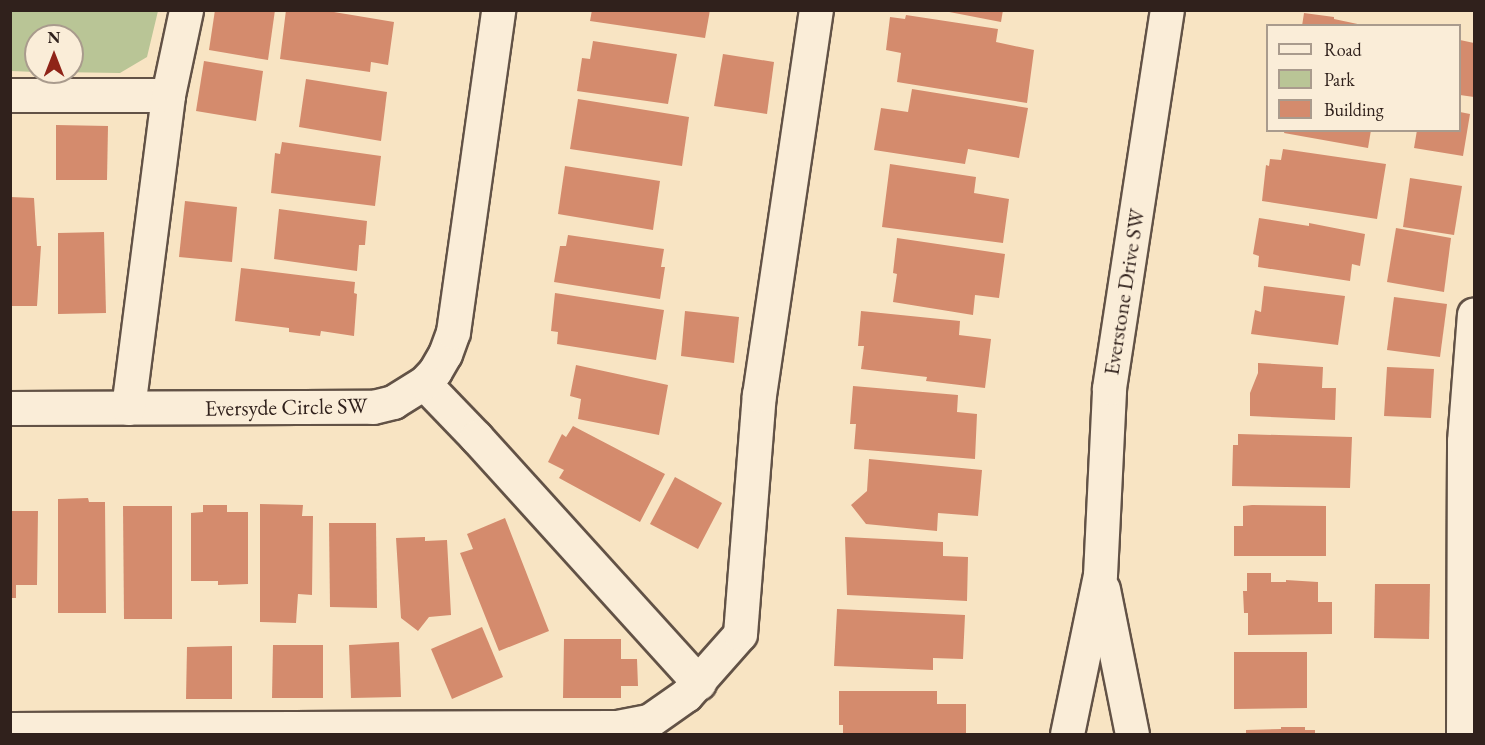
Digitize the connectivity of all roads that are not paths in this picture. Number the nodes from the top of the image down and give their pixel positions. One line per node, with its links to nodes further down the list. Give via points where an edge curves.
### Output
1 (186, 10): 6 (street)
2 (498, 10): 8 (street, Eversyde Circle SW, via 453,332 440,363)
3 (816, 10): 12 (street, via 759,395 741,634)
4 (1167, 10): 11 (street, Everstone Drive SW, via 1109,388)
5 (10, 95): 6 (street)
6 (168, 95): 10 (street)
7 (1474, 314): 16 (street, via 1464,441)
8 (424, 383): 10 (street, Eversyde Circle SW, via 393,402 373,407); 12 (street)
9 (10, 408): 10 (street, Eversyde Circle SW)
10 (128, 408)
11 (1100, 575): 14 (street, Everstone Drive SW); 15 (street, Everstone Drive SW)
12 (699, 683): 13 (street, via 649,721 617,727)
13 (10, 729)
14 (1067, 735)
15 (1132, 735)
16 (1463, 735)

